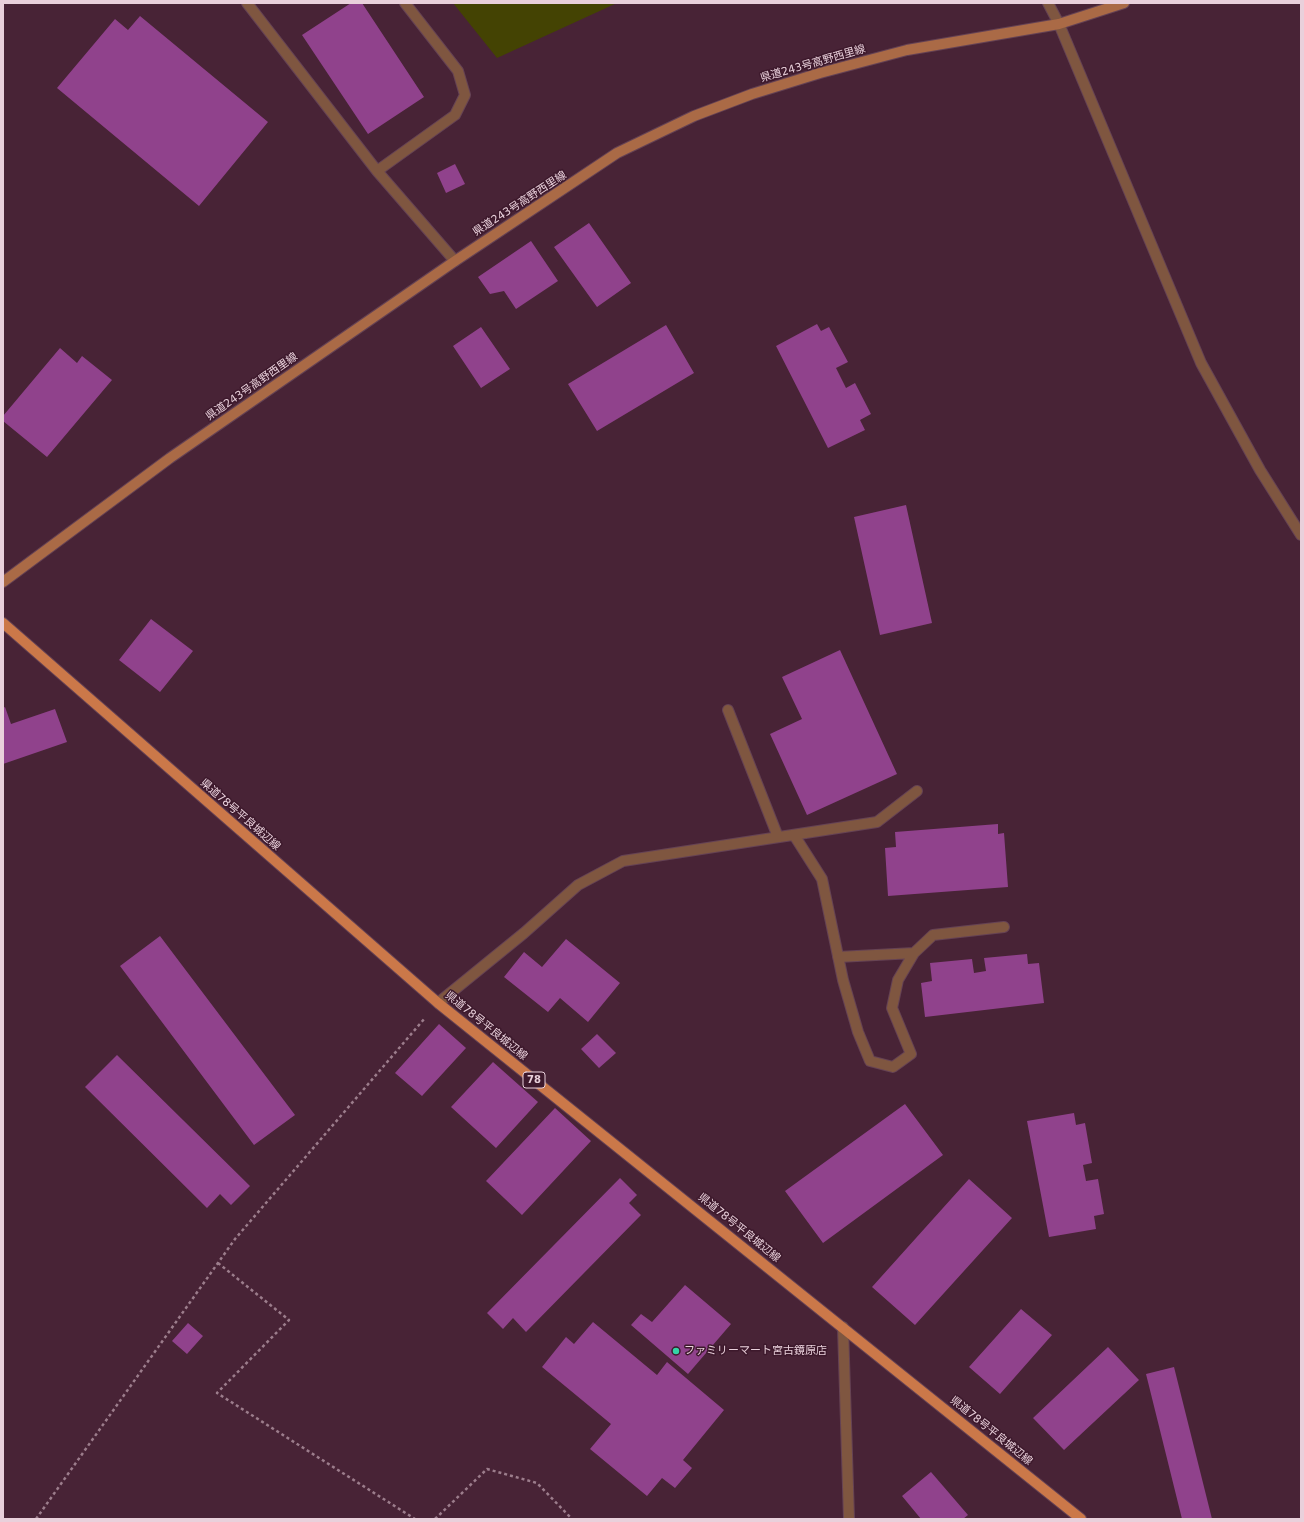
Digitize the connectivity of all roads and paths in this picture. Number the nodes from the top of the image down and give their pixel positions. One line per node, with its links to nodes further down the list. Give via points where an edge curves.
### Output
1 (247, 3): 6 (street)
2 (405, 3): 6 (street, via 458,71 465,95 454,115)
3 (1048, 3): 5 (street)
4 (1124, 3): 5 (main road, 県道243号高野西里線)
5 (1058, 24): 7 (main road, 県道243号高野西里線, via 907,50 752,94 694,116 617,153); 8 (street, via 1201,363 1260,470)
6 (377, 171): 7 (street)
7 (455, 261): 9 (main road, 県道243号高野西里線, via 170,458)
8 (1301, 536)
9 (3, 582)
10 (3, 623): 18 (main road, 県道78号平良城辺線 / 78)
11 (728, 710): 14 (street)
12 (917, 791): 13 (street, via 877,822)
13 (794, 834): 14 (street); 17 (street, via 822,879)
14 (778, 837): 18 (street, via 623,861 578,885)
15 (1004, 927): 16 (street, via 933,935)
16 (914, 952): 17 (street); 17 (street, via 898,980 892,1008 911,1054 893,1067 870,1061 858,1032)
17 (838, 957)
18 (438, 1003): 19 (path, via 235,1239); 20 (main road, 県道78号平良城辺線 / 78)
19 (218, 1263): 21 (path); 22 (path, via 289,1320 217,1393)
20 (843, 1327): 25 (street); 26 (main road, 県道78号平良城辺線 / 78)
21 (36, 1519)
22 (415, 1519)
23 (436, 1519): 24 (path, via 487,1469 537,1483)
24 (572, 1519)
25 (849, 1519)
26 (1080, 1519)

